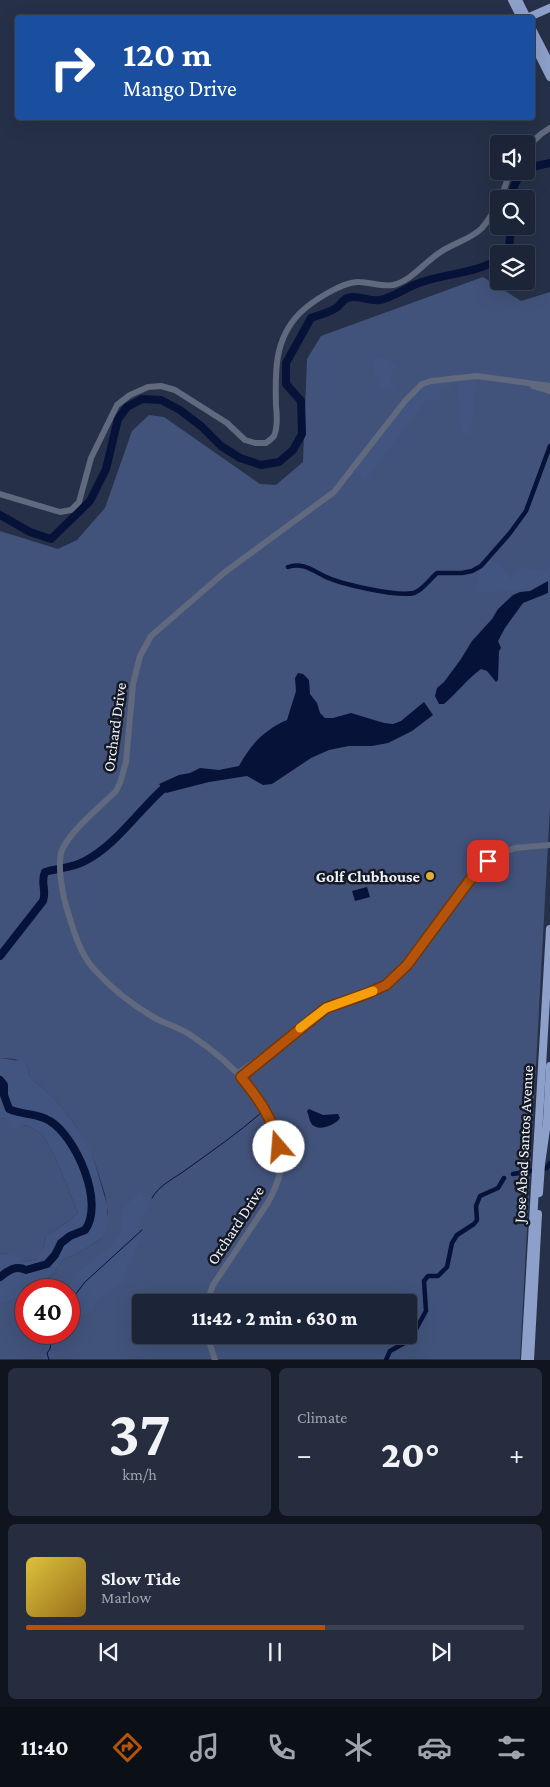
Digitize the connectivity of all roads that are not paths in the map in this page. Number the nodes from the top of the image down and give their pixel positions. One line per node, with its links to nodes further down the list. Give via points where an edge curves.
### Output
1 (512, 0): 4 (main road)
2 (518, 0): 5 (main road)
3 (550, 8): 6 (main road)
4 (520, 15)
5 (526, 15)
6 (534, 15)
7 (535, 35): 9 (main road)
8 (535, 47): 10 (main road)
9 (550, 64)
10 (550, 77)
11 (550, 128): 12 (street)
12 (535, 140)
13 (490, 216): 17 (street, via 481,229 440,252 396,284 344,284 314,300 298,315 284,333 277,355 276,427 274,437 266,443 245,440 227,423 175,390 161,386 148,388 130,395 117,405 91,458 79,502 71,510 60,512)
14 (483, 376): 15 (street, Orchard Drive); 16 (street, Orchard Drive); 23 (street, Orchard Drive, via 422,384 334,492 225,572 151,636 140,656 133,684 126,762 120,783 61,852 64,899 80,950 93,968 129,1001 187,1033)
15 (550, 386)
16 (550, 391)
17 (0, 494)
18 (550, 845): 19 (street)
19 (531, 847): 20 (street); 23 (street, via 502,853 481,867 407,965 386,985 326,1008 263,1061)
20 (550, 850)
21 (550, 929): 24 (main road, Jose Abad Santos Avenue)
22 (550, 1066): 24 (main road, Jose Abad Santos Avenue, via 547,1122)
23 (240, 1075): 26 (street, Orchard Drive, via 266,1111 277,1135 280,1176 267,1204)
24 (538, 1164): 25 (main road, Jose Abad Santos Avenue)
25 (538, 1174): 29 (main road, Jose Abad Santos Avenue); 30 (main road, Jose Abad Santos Avenue)
26 (210, 1294)
27 (210, 1344): 28 (street)
28 (216, 1360)
29 (525, 1360)
30 (530, 1360)

